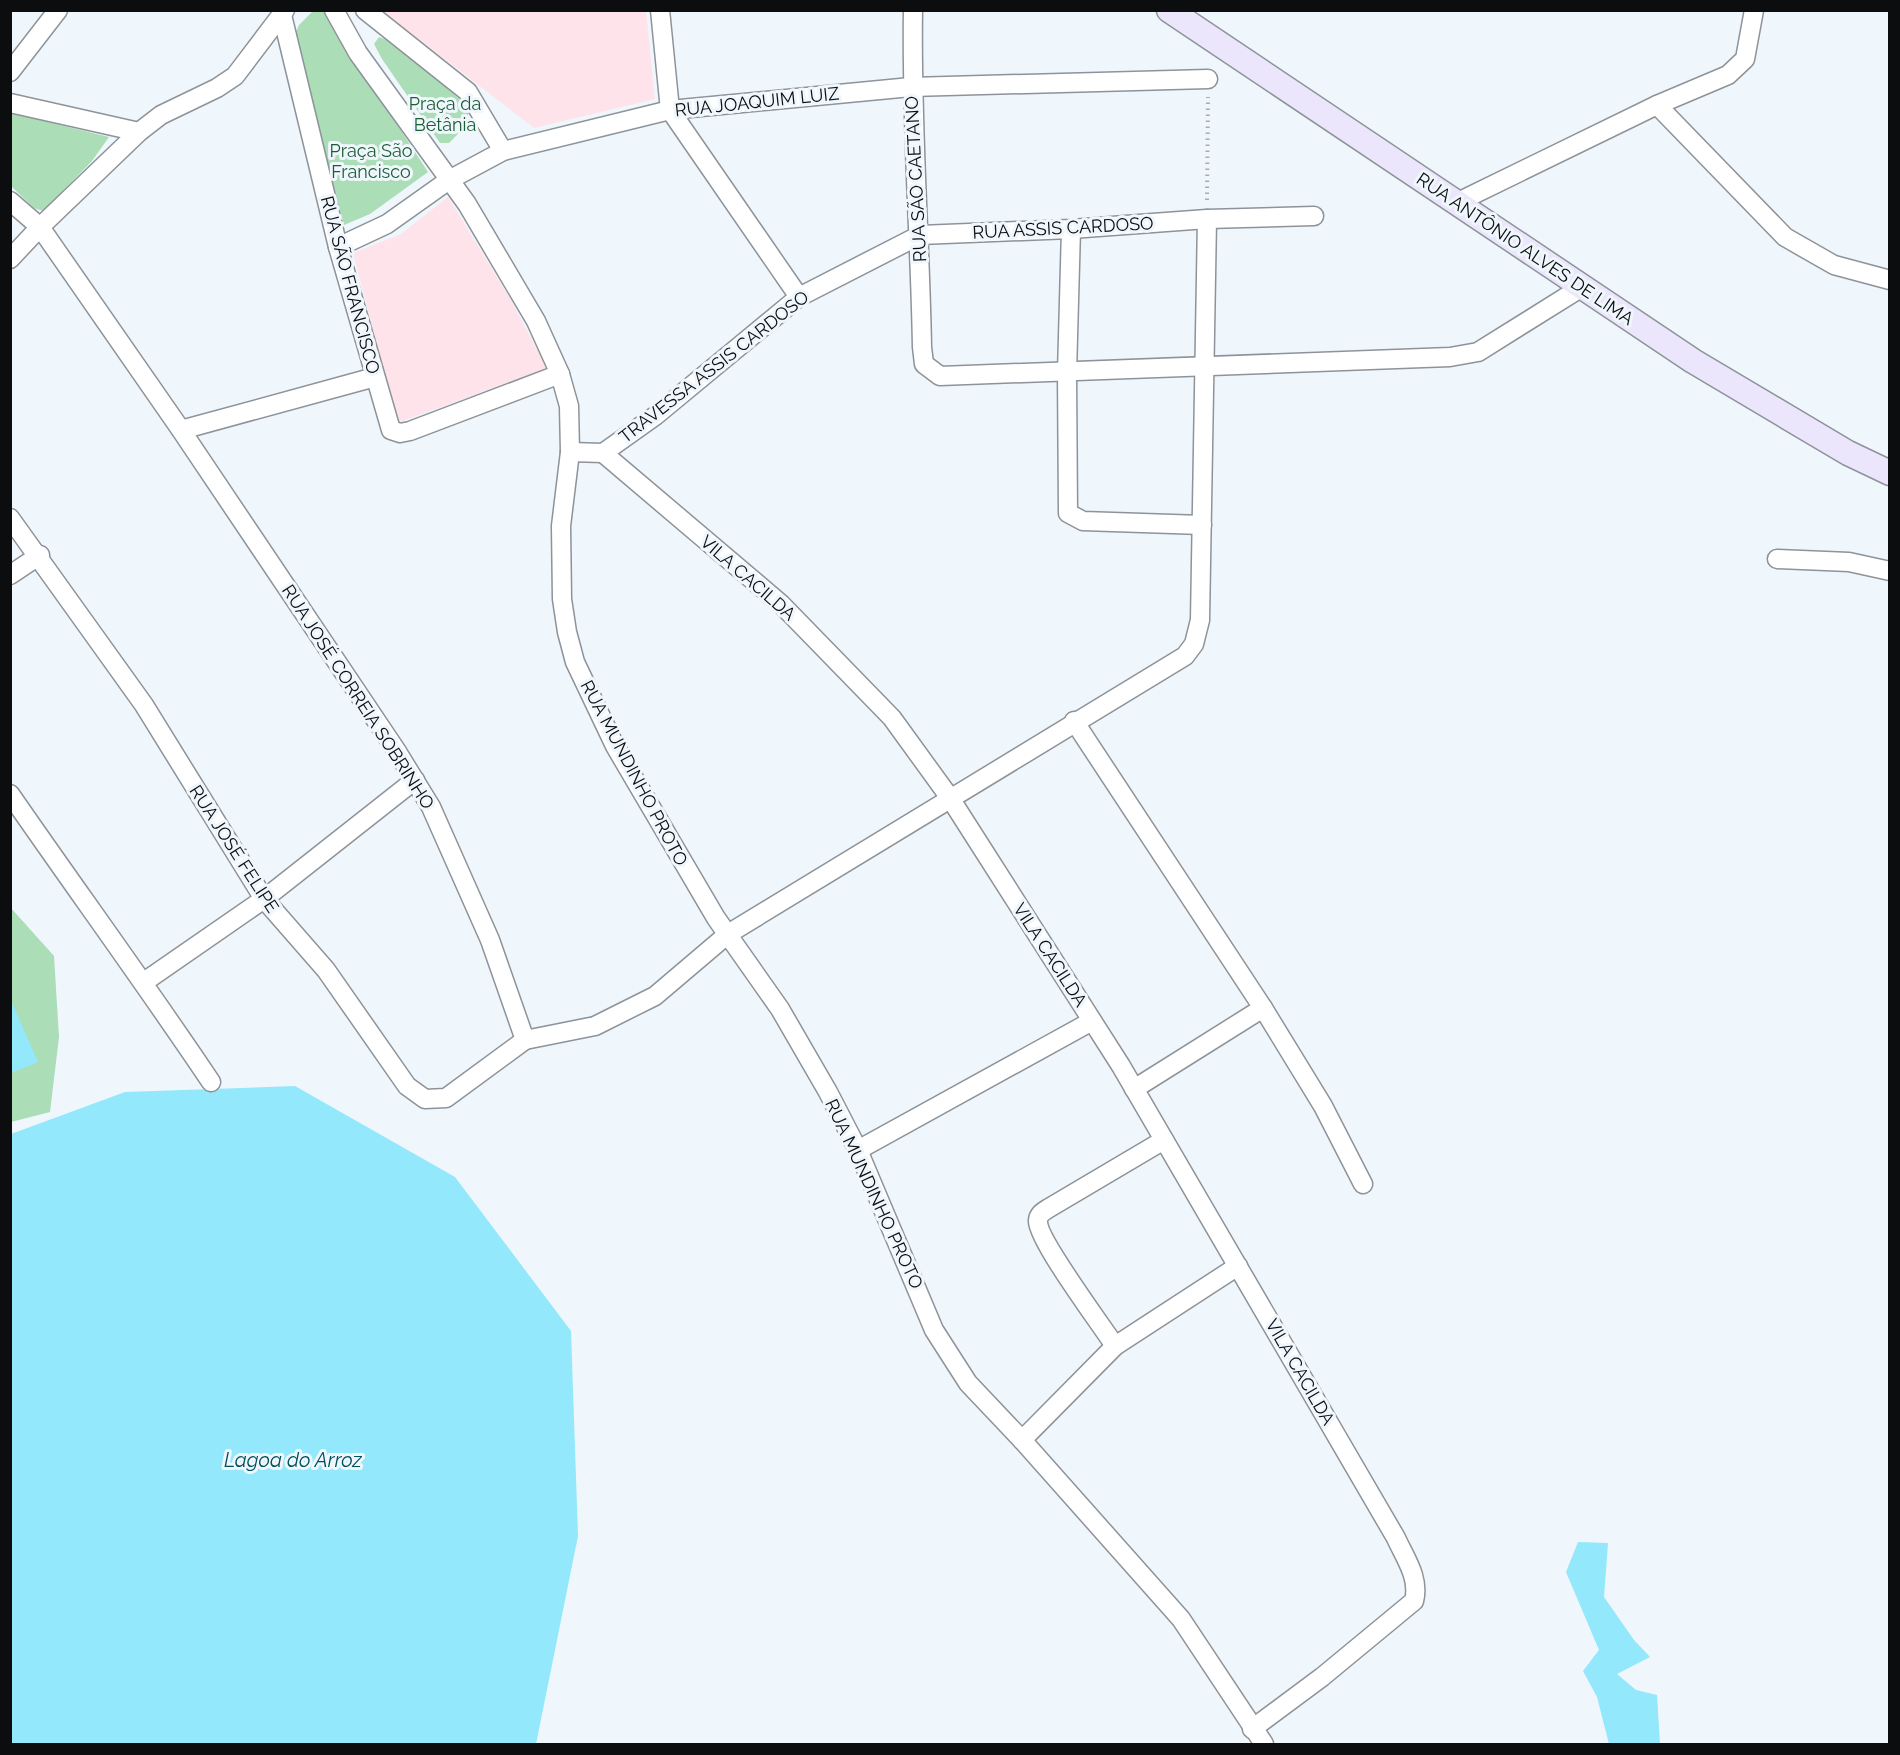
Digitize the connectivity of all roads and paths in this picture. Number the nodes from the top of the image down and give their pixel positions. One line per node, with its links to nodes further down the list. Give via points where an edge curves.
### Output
1 (58, 10): 9 (street)
2 (334, 10): 17 (street, RUA MUNDINHO PROTO, via 358,53)
3 (365, 10): 16 (street, via 468,92)
4 (660, 10): 14 (street)
5 (913, 10): 11 (street, RUA SÃO CAETANO)
6 (1169, 10): 19 (main road, RUA ANTÔNIO ALVES DE LIMA)
7 (1754, 10): 13 (street, via 1745,59 1728,75)
8 (284, 13): 15 (street, via 235,76 161,115); 25 (street, RUA SÃO FRANCISCO)
9 (10, 72)
10 (1208, 79): 11 (street, RUA JOAQUIM LUIZ); 21 (path)
11 (912, 87): 14 (street, RUA JOAQUIM LUIZ); 24 (street, RUA SÃO CAETANO)
12 (10, 103): 15 (street)
13 (1657, 105): 19 (street); 27 (street, via 1785,237 1834,266)
14 (670, 110): 16 (street, RUA JOAQUIM LUIZ); 29 (street)
15 (139, 132): 22 (street)
16 (503, 151): 17 (street, RUA JOAQUIM LUIZ)
17 (449, 180): 25 (street, RUA JOAQUIM LUIZ, via 396,219); 32 (street, RUA MUNDINHO PROTO, via 536,321)
18 (10, 201): 22 (street, RUA JOSÉ CORREIA SOBRINHO)
19 (1456, 203): 28 (main road, RUA ANTÔNIO ALVES DE LIMA)
20 (1314, 216): 21 (street, RUA ASSIS CARDOSO)
21 (1207, 219): 23 (street, RUA ASSIS CARDOSO); 30 (street)
22 (40, 227): 26 (street); 34 (street, RUA JOSÉ CORREIA SOBRINHO)
23 (1071, 229): 24 (street, RUA ASSIS CARDOSO); 31 (street)
24 (920, 236): 29 (street, TRAVESSA ASSIS CARDOSO); 31 (street, RUA SÃO CAETANO, via 924,364 940,376)
25 (338, 247): 33 (street, RUA SÃO FRANCISCO)
26 (10, 259)
27 (1890, 280)
28 (1582, 287): 30 (street, via 1478,352 1450,357); 37 (main road, RUA ANTÔNIO ALVES DE LIMA, via 1693,361 1848,453)
29 (799, 297): 36 (street, TRAVESSA ASSIS CARDOSO, via 655,416)
30 (1203, 368): 31 (street); 39 (street)
31 (1067, 373): 39 (street, via 1066,495 1070,516 1083,521)
32 (560, 374): 33 (street, RUA SÃO FRANCISCO, via 399,433 391,430); 35 (street, RUA MUNDINHO PROTO, via 569,406)
33 (375, 377): 34 (street)
34 (181, 430): 45 (street, RUA JOSÉ CORREIA SOBRINHO)
35 (570, 452): 36 (street, TRAVESSA ASSIS CARDOSO); 49 (street, RUA MUNDINHO PROTO, via 561,526 562,599 575,662 631,776 716,918)
36 (603, 453): 47 (street, VILA CACILDA, via 781,604 892,718)
37 (1890, 473)
38 (10, 518): 40 (street, RUA JOSÉ FELIPE)
39 (1202, 525): 44 (street, via 1200,620 1194,644 1185,656)
40 (40, 555): 43 (street); 48 (street, RUA JOSÉ FELIPE, via 144,705)
41 (1777, 559): 42 (street, via 1849,562)
42 (1890, 571)
43 (10, 575)
44 (1074, 721): 47 (street); 51 (street)
45 (415, 780): 48 (street); 53 (street, RUA JOSÉ CORREIA SOBRINHO, via 431,807 490,940)
46 (10, 794): 50 (street)
47 (950, 798): 49 (street); 52 (street, VILA CACILDA)
48 (264, 899): 50 (street); 53 (street, RUA JOSÉ FELIPE, via 326,970 416,1095 425,1099 446,1098)
49 (724, 938): 53 (street, via 655,996 595,1026); 57 (street, RUA MUNDINHO PROTO, via 780,1009)
50 (144, 982): 54 (street)
51 (1263, 1008): 55 (street); 58 (street, via 1323,1106)
52 (1092, 1021): 55 (street, VILA CACILDA); 57 (street)
53 (525, 1040)
54 (211, 1082)
55 (1134, 1089): 56 (street, VILA CACILDA)
56 (1164, 1140): 59 (street, VILA CACILDA); 60 (street, via 1049,1208 1038,1221 1039,1231)
57 (858, 1150): 61 (street, RUA MUNDINHO PROTO, via 934,1330 968,1383)
58 (1363, 1185)
59 (1238, 1266): 60 (street); 62 (street, VILA CACILDA, via 1396,1538 1417,1589 1414,1601)
60 (1115, 1346): 61 (street)
61 (1022, 1440): 62 (street, RUA MUNDINHO PROTO, via 1181,1619)
62 (1252, 1729): 63 (street, RUA MUNDINHO PROTO)
63 (1264, 1744)

